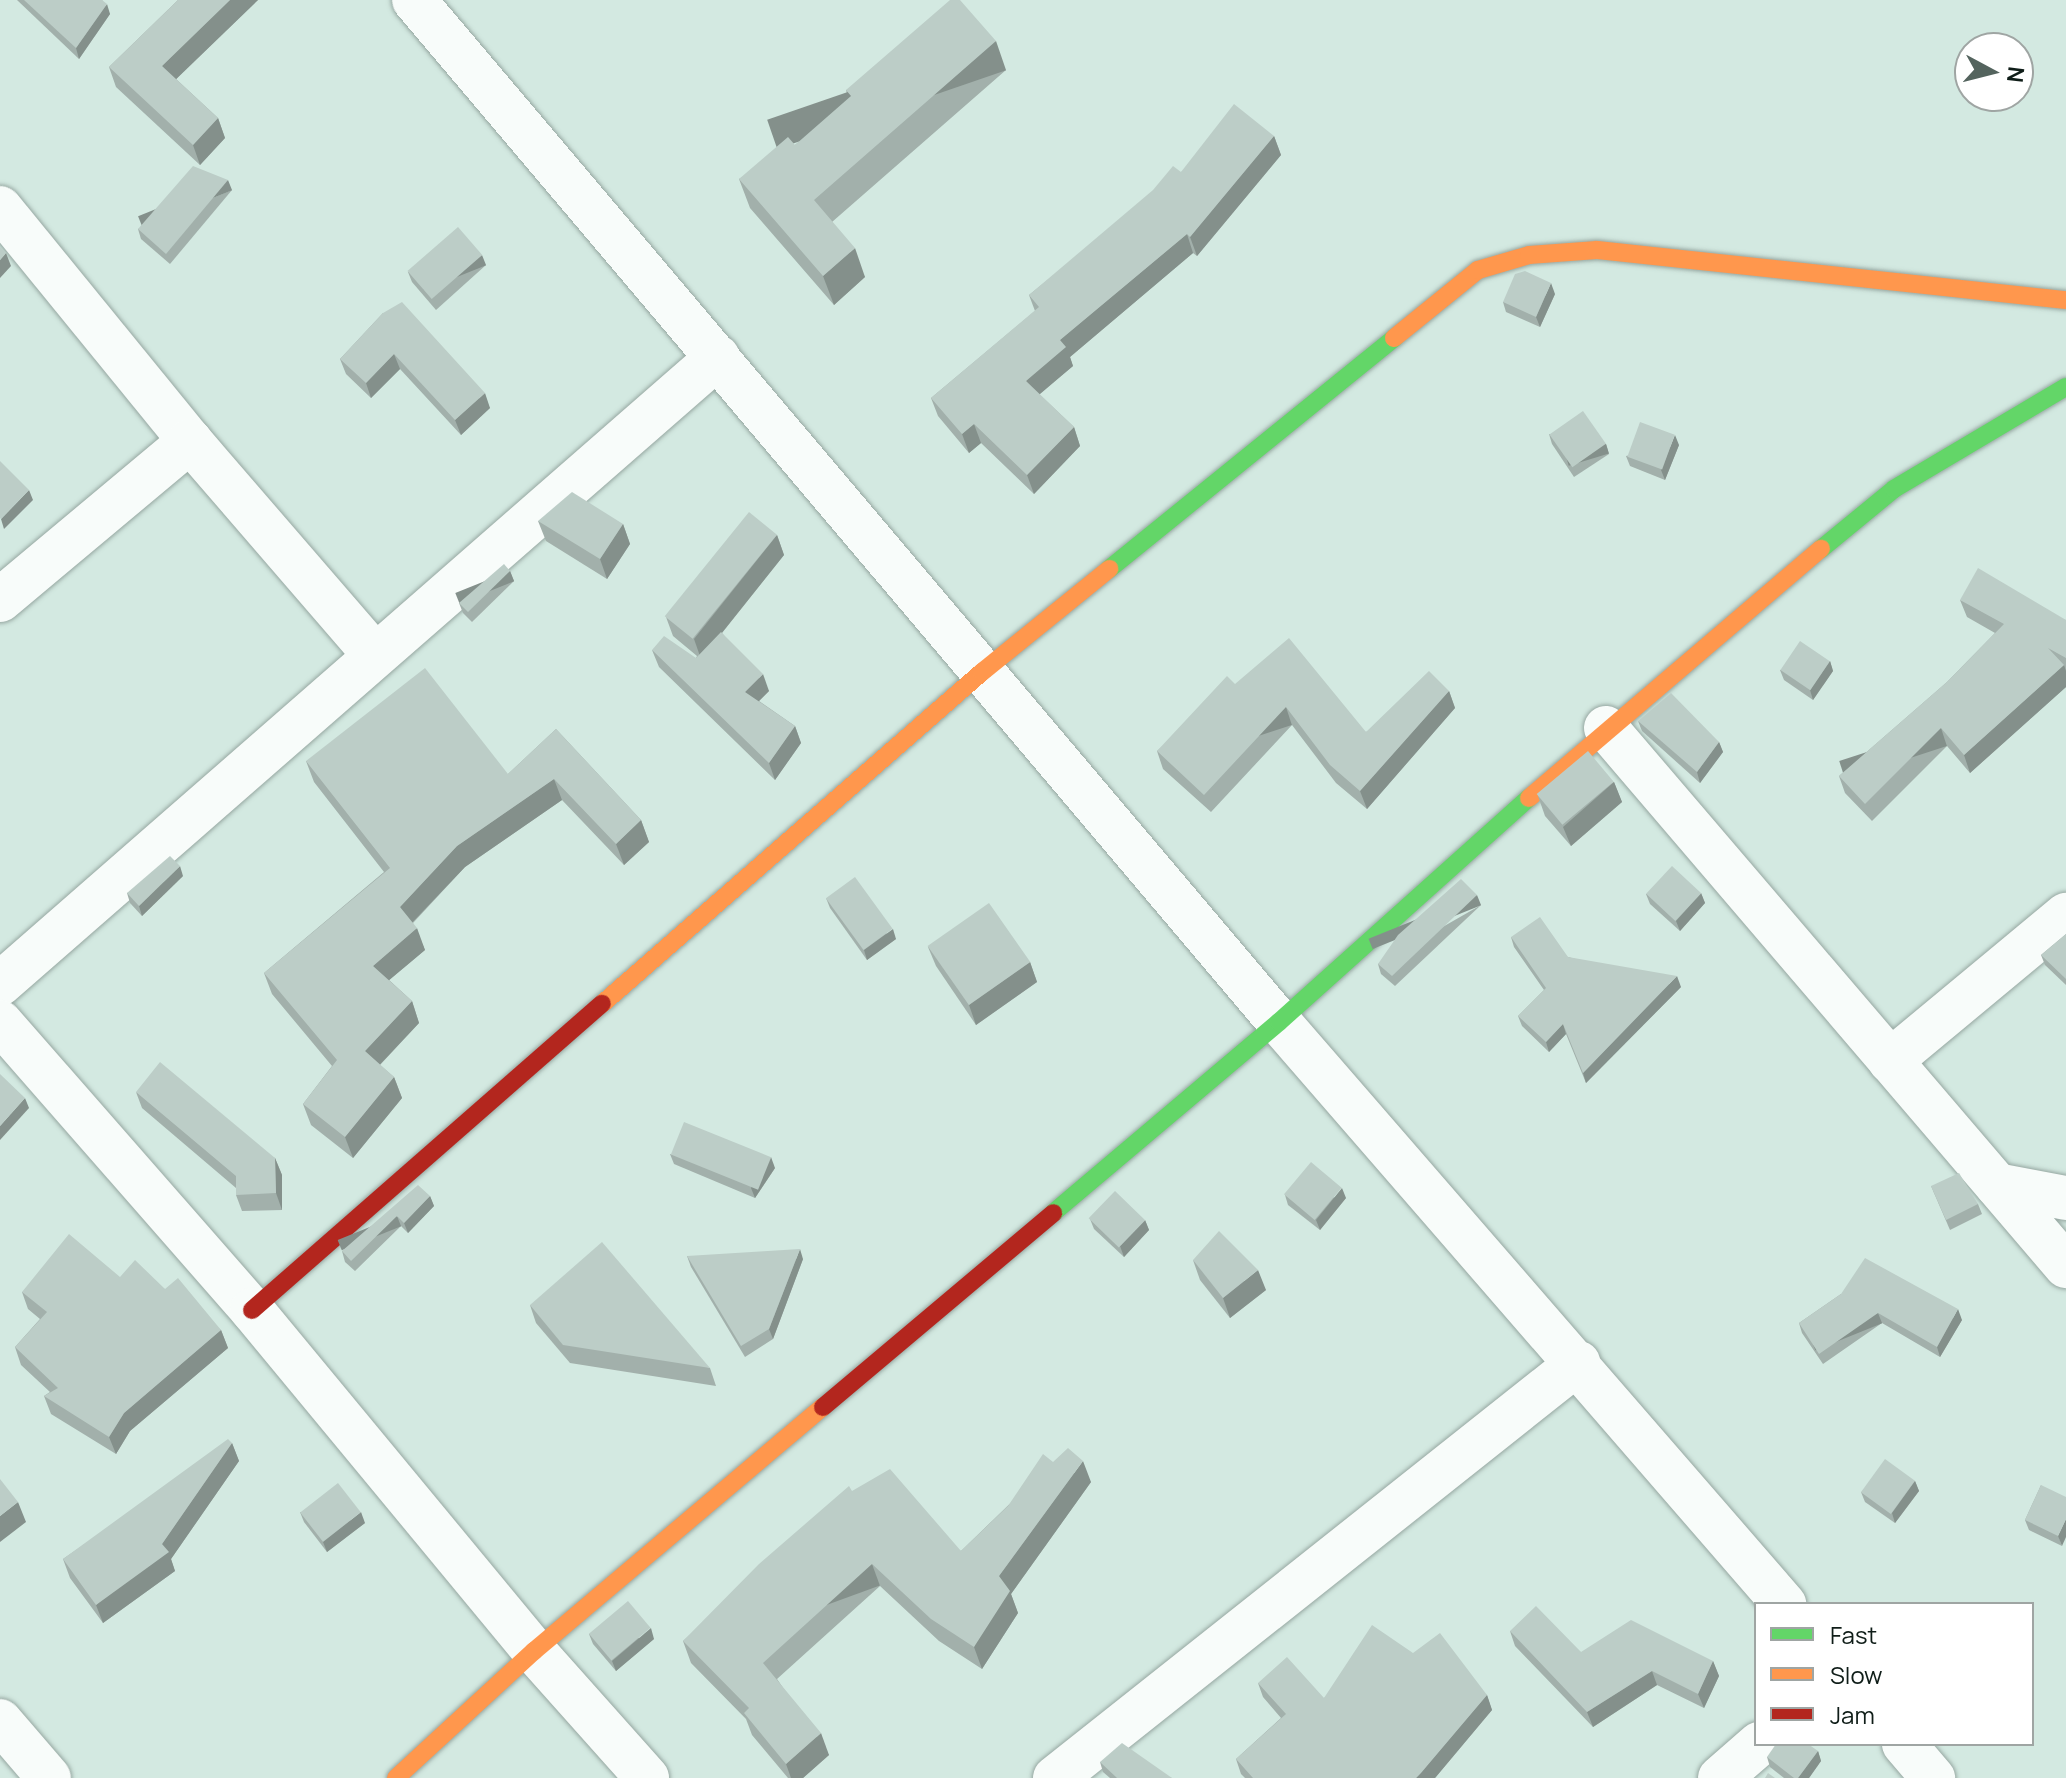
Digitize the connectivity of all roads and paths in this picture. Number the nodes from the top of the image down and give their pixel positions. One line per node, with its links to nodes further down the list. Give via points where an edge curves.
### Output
1 (414, 0): 4 (street)
2 (0, 208): 6 (street)
3 (2066, 300): 9 (street, via 1597,250 1529,255 1478,270)
4 (718, 357): 8 (street); 9 (street)
5 (2066, 387): 10 (street, via 1894,489)
6 (190, 441): 7 (street); 8 (street)
7 (0, 600)
8 (373, 653): 12 (street)
9 (982, 672): 14 (street); 19 (street)
10 (1606, 728): 14 (street); 15 (street)
11 (2066, 915): 15 (street)
12 (0, 984)
13 (0, 1022): 19 (street)
14 (1279, 1022): 20 (street); 22 (street)
15 (1890, 1061): 16 (street)
16 (1997, 1185): 17 (street); 18 (street)
17 (2066, 1198)
18 (2066, 1266)
19 (252, 1310): 22 (street)
20 (1578, 1363): 21 (street); 29 (street)
21 (1782, 1602)
22 (534, 1651): 27 (street); 28 (street)
23 (0, 1721): 26 (street)
24 (1757, 1746): 30 (street)
25 (1906, 1746): 31 (street)
26 (49, 1778)
27 (396, 1778)
28 (647, 1778)
29 (1055, 1778)
30 (1720, 1778)
31 (1933, 1778)

